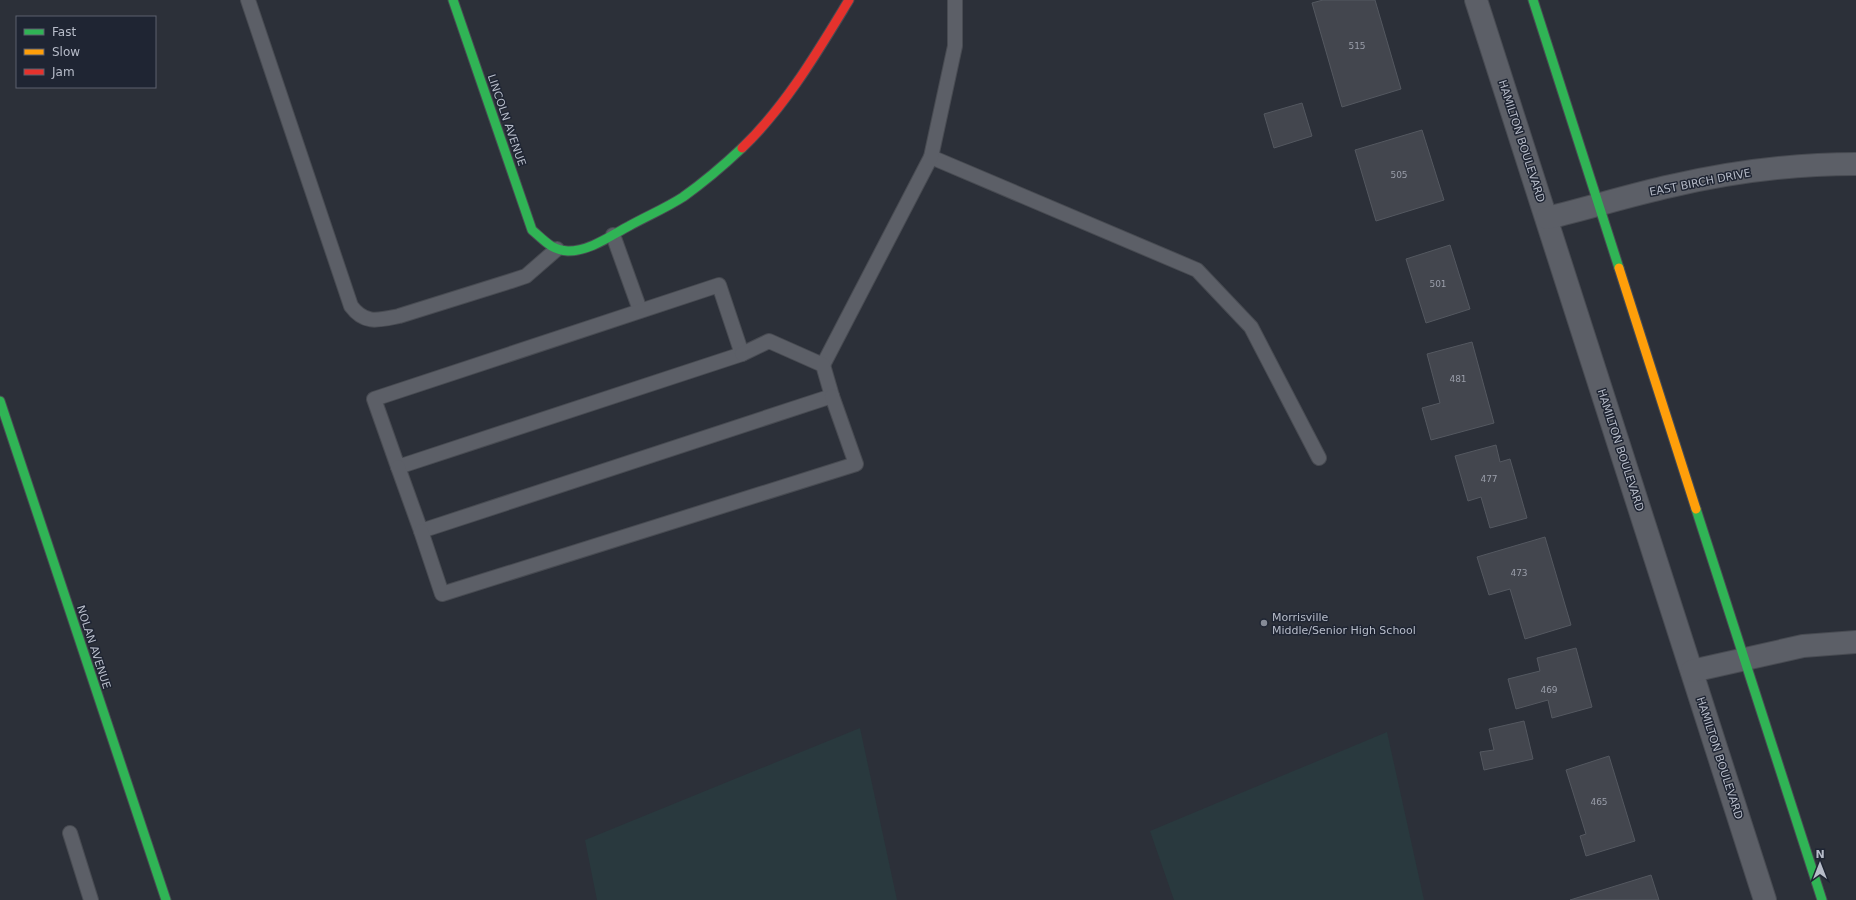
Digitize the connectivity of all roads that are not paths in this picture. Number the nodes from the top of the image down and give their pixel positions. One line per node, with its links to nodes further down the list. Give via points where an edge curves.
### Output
1 (248, 0): 12 (lane, via 351,306 357,314 367,319 399,316 526,276)
2 (453, 0): 12 (street, LINCOLN AVENUE, via 532,230)
3 (849, 0): 11 (street, via 807,69 776,112 740,151 678,200)
4 (955, 0): 7 (lane, via 955,46)
5 (1476, 0): 10 (street, HAMILTON BOULEVARD)
6 (1533, 0): 9 (street)
7 (931, 157): 15 (lane); 18 (lane, via 1197,270 1251,327)
8 (1856, 164): 9 (street, EAST BIRCH DRIVE, via 1751,171 1671,186)
9 (1599, 206): 10 (street, EAST BIRCH DRIVE); 22 (street)
10 (1547, 218): 23 (street, HAMILTON BOULEVARD)
11 (613, 235): 12 (street, via 588,248 567,251); 13 (lane)
12 (551, 246)
13 (640, 310): 14 (lane, via 719,285); 19 (lane, via 374,399)
14 (742, 354): 15 (lane, via 769,341); 19 (lane)
15 (823, 365): 16 (lane)
16 (832, 396): 20 (lane); 20 (lane, via 856,464 442,594)
17 (0, 401): 26 (street, NOLAN AVENUE)
18 (1319, 458)
19 (398, 467): 20 (lane)
20 (421, 531)
21 (1856, 642): 22 (street, via 1803,646)
22 (1744, 659): 23 (street); 28 (street)
23 (1692, 671): 27 (street, HAMILTON BOULEVARD)
24 (70, 833): 25 (lane)
25 (91, 900)
26 (166, 900)
27 (1765, 900)
28 (1822, 900)

